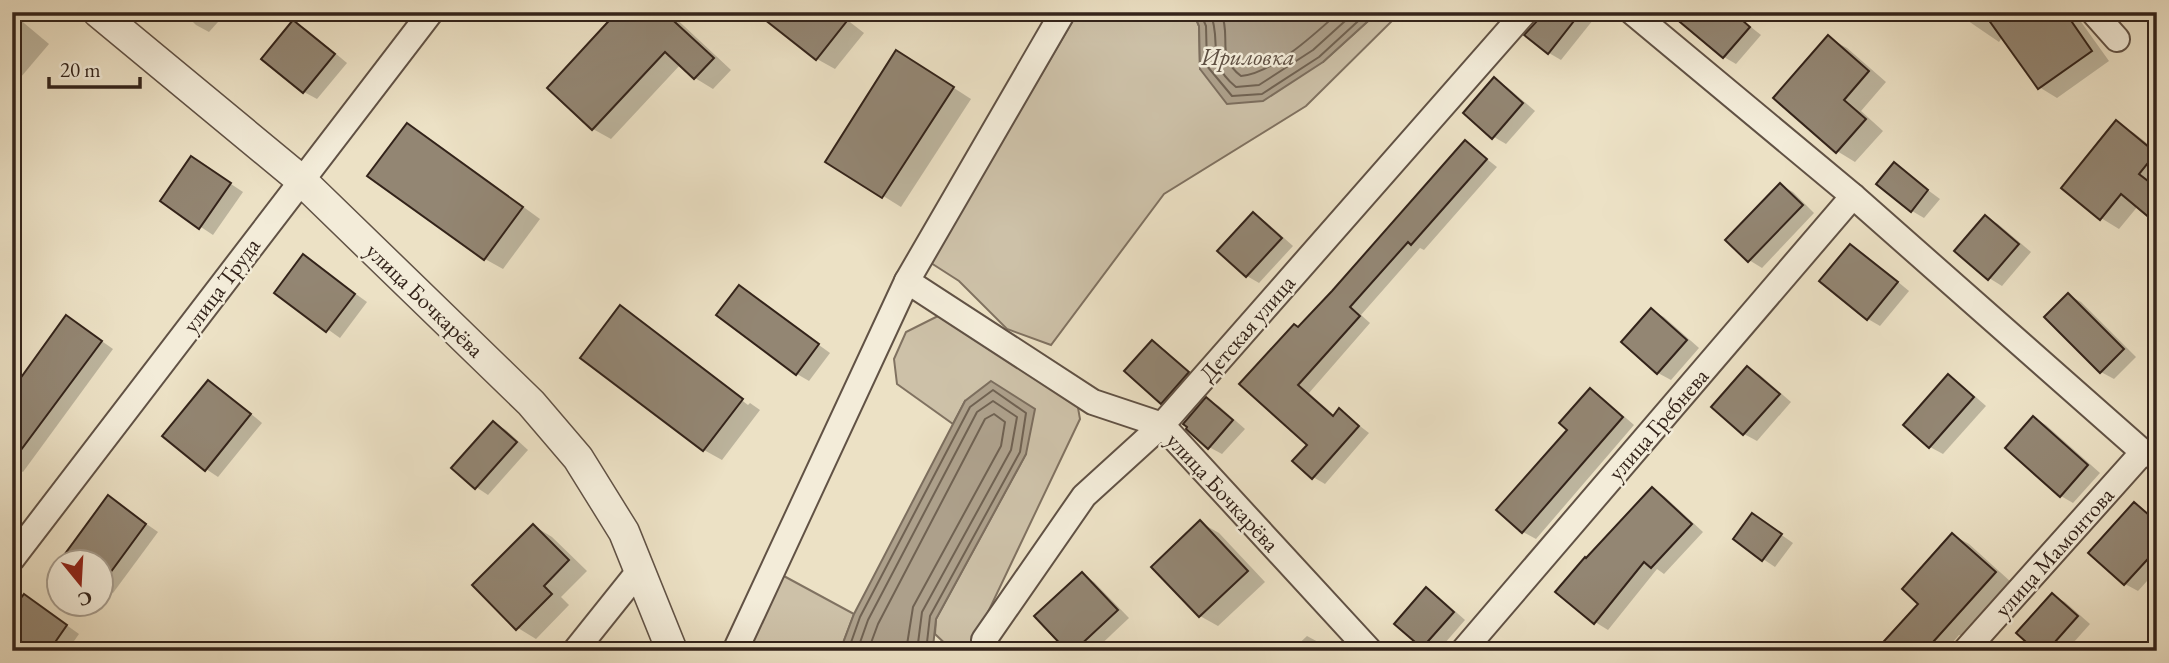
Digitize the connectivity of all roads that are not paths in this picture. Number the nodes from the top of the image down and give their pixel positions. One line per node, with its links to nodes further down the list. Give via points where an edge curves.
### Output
1 (98, 12): 8 (street, улица Бочкарёва)
2 (431, 12): 8 (street, улица Труда)
3 (1063, 12): 10 (street)
4 (1525, 12): 11 (street, Детская улица)
5 (1632, 12): 9 (street)
6 (2093, 12): 7 (street)
7 (2117, 39)
8 (301, 180): 13 (street, улица Труда); 14 (street, улица Бочкарёва, via 531,403 578,457 624,532)
9 (1853, 197): 12 (street); 20 (street, улица Гребнева)
10 (908, 281): 11 (street, улица Бочкарёва, via 1093,402); 17 (street)
11 (1162, 425): 18 (street, Детская улица, via 1084,496 984,640); 19 (street, улица Бочкарёва)
12 (2150, 455): 21 (street, улица Мамонтова)
13 (12, 559)
14 (639, 571): 15 (street); 16 (street, улица Бочкарёва)
15 (575, 651)
16 (672, 651)
17 (735, 651)
18 (986, 651)
19 (1370, 651)
20 (1463, 651)
21 (1965, 651)

